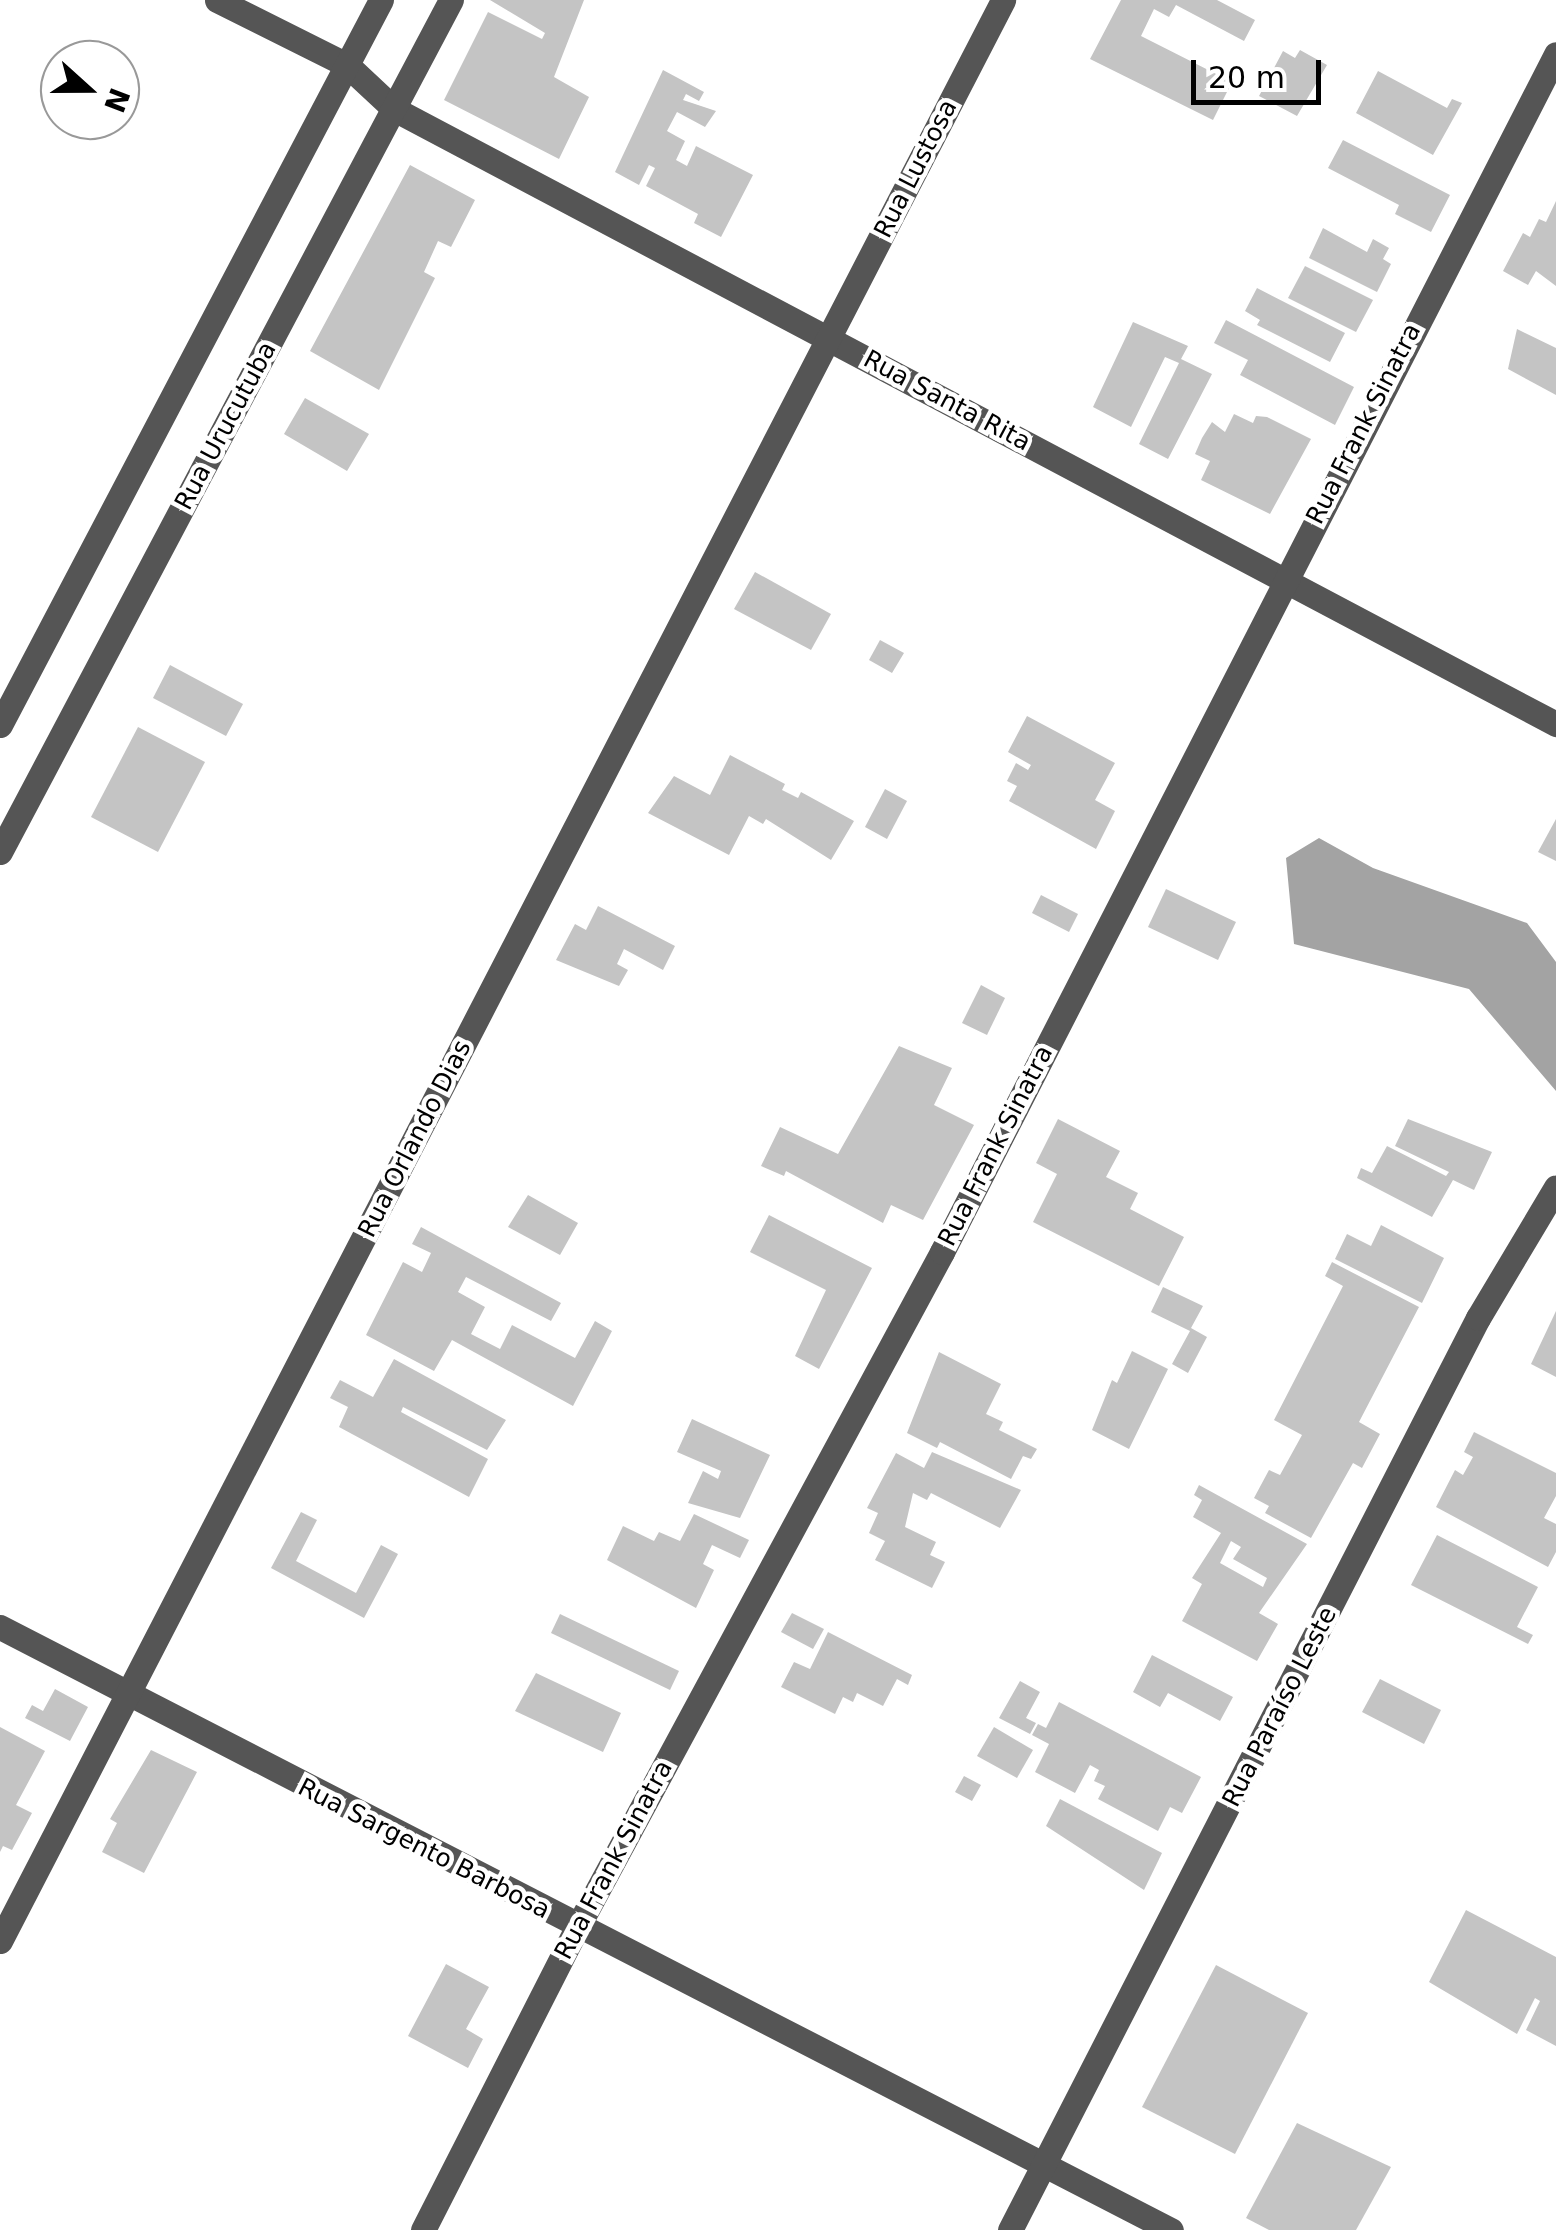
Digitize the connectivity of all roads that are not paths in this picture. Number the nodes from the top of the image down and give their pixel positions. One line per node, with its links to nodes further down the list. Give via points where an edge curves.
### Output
1 (217, 0): 6 (street, Rua Santa Rita)
2 (380, 0): 6 (street)
3 (451, 0): 7 (street, Rua Urucutuba)
4 (1003, 0): 8 (street, Rua Lustosa)
5 (1556, 54): 9 (street, Rua Frank Sinatra)
6 (347, 66): 7 (street, Rua Santa Rita); 11 (street)
7 (394, 109): 8 (street, Rua Santa Rita); 12 (street, Rua Urucutuba)
8 (829, 337): 9 (street, Rua Santa Rita); 15 (street, Rua Orlando Dias)
9 (1282, 582): 10 (street, Rua Santa Rita); 16 (street, Rua Frank Sinatra, via 942,1252)
10 (1556, 724)
11 (0, 725)
12 (0, 852)
13 (1556, 1187): 18 (street, Rua Paraíso Leste, via 1469,1335)
14 (0, 1627): 15 (street, Rua Sargento Barbosa)
15 (126, 1694): 16 (street, Rua Sargento Barbosa); 17 (street, Rua Orlando Dias)
16 (577, 1928): 18 (street, Rua Sargento Barbosa); 19 (street, Rua Frank Sinatra)
17 (0, 1941)
18 (1048, 2163): 20 (street, Rua Paraíso Leste); 21 (street, Rua Sargento Barbosa)
19 (423, 2230)
20 (1010, 2230)
21 (1171, 2230)

